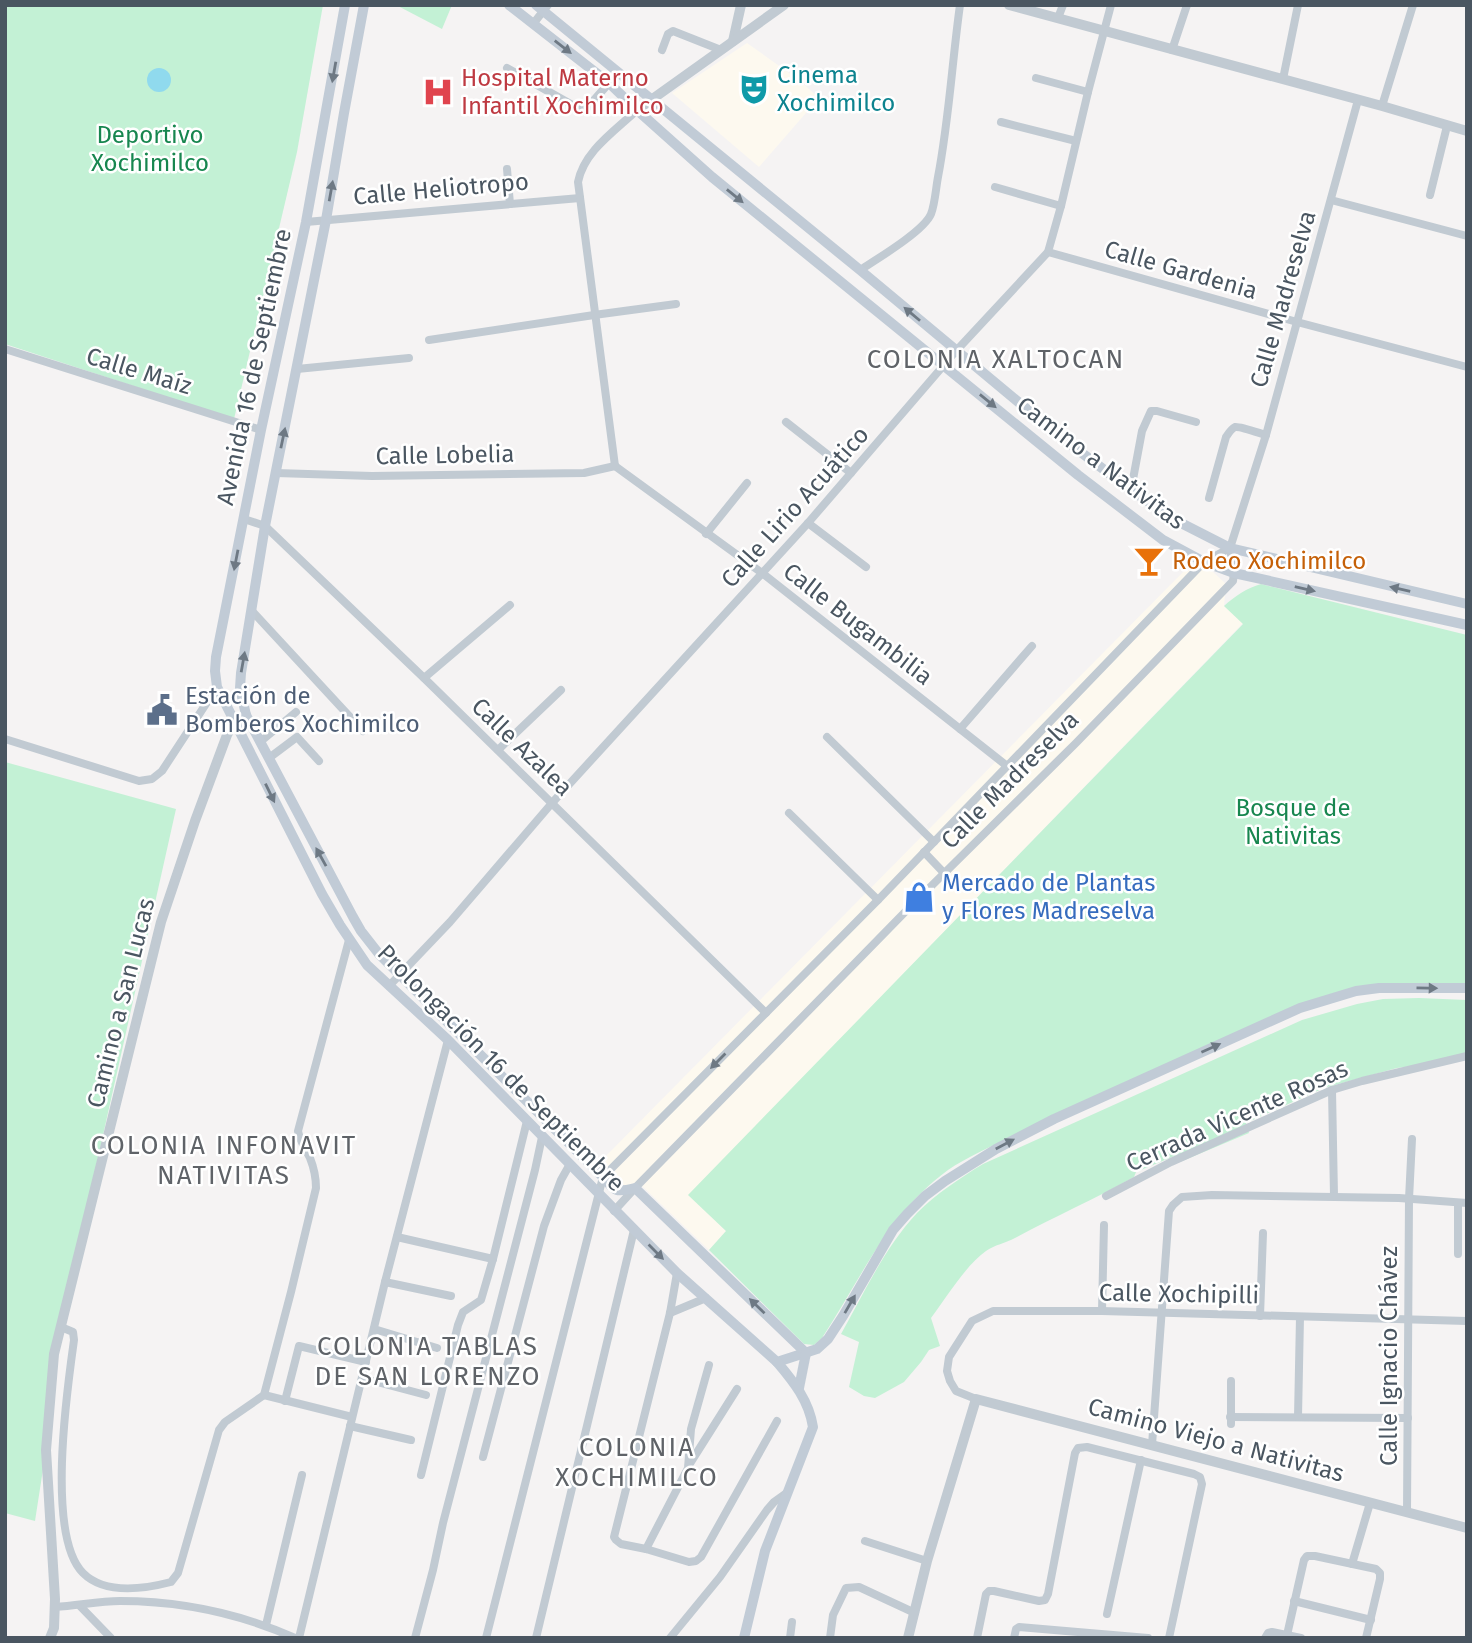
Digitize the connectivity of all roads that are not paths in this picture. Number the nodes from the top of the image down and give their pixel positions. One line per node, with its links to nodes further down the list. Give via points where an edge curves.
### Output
1 (345, 5): 17 (main road, Avenida 16 de Septiembre)
2 (365, 5): 19 (main road, Avenida 16 de Septiembre)
3 (509, 5): 15 (main road, Camino a Nativitas)
4 (741, 5): 18 (street)
5 (784, 5): 18 (street)
6 (960, 5): 49 (street, via 931,215 920,228)
7 (1009, 5): 14 (street)
8 (1063, 5): 14 (street)
9 (1111, 5): 16 (street, Calle Lirio Acuático)
10 (1187, 5): 22 (street)
11 (1298, 5): 25 (street)
12 (1413, 5): 30 (street)
13 (543, 7): 15 (street); 28 (main road, Camino a Nativitas)
14 (1058, 18): 16 (street)
15 (533, 24): 26 (main road, Camino a Nativitas, one-way to 26)
16 (1105, 31): 22 (street); 27 (street, Calle Lirio Acuático)
17 (339, 41): 19 (main road); 31 (main road, Avenida 16 de Septiembre, one-way to 31)
18 (733, 41): 21 (street)
19 (356, 46): 33 (main road, Avenida 16 de Septiembre)
20 (662, 50): 21 (street, via 673,30)
21 (721, 50): 28 (street)
22 (1171, 50): 25 (street)
23 (507, 68): 26 (street, via 583,111)
24 (1036, 78): 27 (street)
25 (1283, 79): 29 (street)
26 (609, 83): 32 (main road, Camino a Nativitas)
27 (1088, 92): 37 (street, Calle Lirio Acuático)
28 (652, 100): 32 (street); 49 (main road, Camino a Nativitas)
29 (1358, 100): 30 (street); 42 (street, Calle Madreselva)
30 (1382, 106): 35 (street)
31 (327, 109): 33 (main road); 46 (main road, Avenida 16 de Septiembre)
32 (637, 110): 41 (street, via 581,169); 57 (main road, Camino a Nativitas, one-way to 57)
33 (344, 113): 45 (main road, Avenida 16 de Septiembre, one-way to 33)
34 (1000, 122): 37 (street)
35 (1447, 126): 36 (street); 40 (street)
36 (1467, 131)
37 (1076, 141): 44 (street, Calle Lirio Acuático)
38 (507, 169): 43 (street)
39 (995, 187): 44 (street)
40 (1430, 195)
41 (580, 198): 43 (street, Calle Heliotropo); 51 (street)
42 (1331, 200): 47 (street); 52 (street, Calle Madreselva)
43 (510, 204): 45 (street, Calle Heliotropo)
44 (1061, 206): 48 (street, Calle Lirio Acuático)
45 (326, 220): 46 (street, Calle Heliotropo); 59 (main road, Avenida 16 de Septiembre)
46 (306, 222): 62 (main road, Avenida 16 de Septiembre)
47 (1467, 236)
48 (1048, 252): 52 (street, Calle Gardenia); 55 (street, Calle Lirio Acuático)
49 (860, 270): 55 (main road, Camino a Nativitas, one-way to 49)
50 (676, 304): 51 (street)
51 (594, 315): 53 (street); 64 (street)
52 (1297, 323): 58 (street, Calle Gardenia); 63 (street, Calle Madreselva)
53 (429, 340)
54 (5, 349): 62 (street, Calle Maíz)
55 (956, 351): 57 (street, Calle Lirio Acuático); 68 (main road, Camino a Nativitas)
56 (409, 358): 59 (street)
57 (944, 366): 66 (street, Calle Lirio Acuático); 75 (main road, Camino a Nativitas, one-way to 75, via 1163,540)
58 (1467, 367)
59 (297, 369): 65 (main road, Avenida 16 de Septiembre, one-way to 59)
60 (786, 422): 66 (street)
61 (1196, 422): 68 (street, via 1151,411 1142,431)
62 (261, 430): 70 (main road, Avenida 16 de Septiembre)
63 (1266, 435): 69 (street, via 1230,430); 74 (street, Calle Madreselva)
64 (615, 466): 65 (street, Calle Lobelia, via 584,473); 73 (street, Calle Bugambilia)
65 (275, 473): 72 (main road, Avenida 16 de Septiembre)
66 (851, 473): 71 (street, Calle Lirio Acuático)
67 (747, 483): 73 (street)
68 (1131, 490): 74 (main road, Camino a Nativitas)
69 (1209, 498)
70 (244, 519): 72 (street, Calle Azalea); 85 (main road, Avenida 16 de Septiembre, one-way to 85, via 216,657)
71 (808, 523): 76 (street); 77 (street, Calle Lirio Acuático)
72 (265, 526): 81 (main road, Avenida 16 de Septiembre); 84 (street, Calle Azalea)
73 (706, 534): 77 (street, Calle Bugambilia)
74 (1230, 548): 75 (street, Calle Madreselva); 78 (street, Calle Madreselva); 79 (main road, Camino a Nativitas, one-way to 74)
75 (1204, 562): 78 (main road, Camino a Nativitas); 99 (street, Calle Madreselva)
76 (866, 567)
77 (762, 573): 91 (street, Calle Bugambilia); 100 (street, Calle Lirio Acuático)
78 (1234, 573): 82 (main road, Camino a Nativitas, one-way to 82); 104 (street, Calle Madreselva, via 1233,581)
79 (1467, 604)
80 (510, 605): 84 (street)
81 (252, 611): 88 (main road, Avenida 16 de Septiembre, one-way to 81, via 241,673); 92 (street)
82 (1467, 625)
83 (1032, 646): 91 (street)
84 (424, 678): 96 (street, Calle Azalea)
85 (217, 687): 89 (main road, Avenida 16 de Septiembre); 94 (street, via 162,771 152,779 139,781)
86 (561, 691): 96 (street)
87 (296, 712): 95 (street)
88 (246, 715): 89 (street); 90 (main road, Avenida 16 de Septiembre)
89 (237, 727): 106 (main road, Prolongación 16 de Septiembre, one-way to 106); 143 (street, Camino a San Lucas, via 227,735 162,922)
90 (252, 728): 95 (main road, Prolongación 16 de Septiembre)
91 (960, 729): 99 (street, Calle Bugambilia)
92 (363, 731)
93 (827, 737): 102 (street)
94 (5, 739)
95 (260, 742): 97 (main road, Prolongación 16 de Septiembre)
96 (498, 750): 100 (street, Calle Azalea)
97 (269, 758): 98 (street, via 297,737); 107 (main road, Prolongación 16 de Septiembre, one-way to 97, via 361,931)
98 (319, 761)
99 (1007, 766): 102 (street, Calle Madreselva)
100 (552, 803): 107 (street, Calle Lirio Acuático); 110 (street, Calle Azalea)
101 (789, 813): 105 (street)
102 (934, 842): 103 (street, Calle Madreselva)
103 (924, 852): 104 (street); 105 (street, Calle Madreselva)
104 (944, 873): 119 (street, Calle Madreselva)
105 (878, 900): 110 (street, Calle Madreselva)
106 (349, 940): 108 (main road, Prolongación 16 de Septiembre); 155 (street, via 298,1131 316,1176 316,1188)
107 (400, 976): 108 (street, Calle Lirio Acuático); 118 (main road, Prolongación 16 de Septiembre)
108 (389, 986): 111 (main road, Prolongación 16 de Septiembre)
109 (1467, 988): 146 (main road, one-way to 109, via 828,1339 907,1214 945,1181 996,1149 1300,1007 1379,988)
110 (766, 1013): 118 (street, Calle Madreselva, one-way to 118)
111 (448, 1040): 114 (main road, Prolongación 16 de Septiembre); 129 (street)
112 (1467, 1056): 113 (street, Cerrada Vicente Rosas)
113 (1332, 1090): 121 (street, Cerrada Vicente Rosas); 122 (street)
114 (527, 1121): 115 (main road, Prolongación 16 de Septiembre); 131 (street)
115 (542, 1136): 117 (main road, Prolongación 16 de Septiembre); 190 (street)
116 (1412, 1139): 123 (street, Calle Ignacio Chávez)
117 (570, 1164): 120 (main road, Prolongación 16 de Septiembre); 165 (street, via 544,1226)
118 (603, 1177): 119 (main road, Prolongación 16 de Septiembre, via 615,1191); 120 (street)
119 (635, 1188): 125 (street, Calle Madreselva); 146 (main road, one-way to 119)
120 (599, 1193): 125 (main road, Prolongación 16 de Septiembre); 191 (street)
121 (1106, 1196)
122 (1334, 1196): 123 (street); 138 (street, via 1182,1197 1169,1211)
123 (1409, 1199): 124 (street); 141 (street, Calle Ignacio Chávez)
124 (1462, 1203): 130 (street)
125 (614, 1211): 127 (main road, Prolongación 16 de Septiembre)
126 (1104, 1225): 136 (street)
127 (634, 1230): 132 (main road, Prolongación 16 de Septiembre, one-way to 132); 192 (street)
128 (1263, 1233): 139 (street)
129 (397, 1237): 131 (street); 133 (street)
130 (1458, 1254)
131 (493, 1259): 169 (street, via 481,1300 463,1312 458,1325)
132 (677, 1273): 135 (main road, Prolongación 16 de Septiembre); 137 (street)
133 (385, 1282): 134 (street); 144 (street)
134 (451, 1296)
135 (706, 1298): 137 (street); 148 (main road, Prolongación 16 de Septiembre)
136 (1102, 1311): 138 (street, Calle Xochipilli); 154 (street, Calle Xochipilli, via 983,1314 972,1321 949,1357 947,1371)
137 (670, 1313): 175 (street, via 614,1537 621,1544)
138 (1162, 1314): 139 (street, Calle Xochipilli); 164 (street)
139 (1260, 1316): 140 (street, Calle Xochipilli)
140 (1300, 1317): 141 (street, Calle Xochipilli); 159 (street)
141 (1409, 1320): 142 (street, Calle Xochipilli); 160 (street, Calle Ignacio Chávez)
142 (1467, 1321)
143 (61, 1326): 155 (street, via 73,1332 74,1340 61,1465 64,1521 71,1553 82,1573 109,1587 136,1588 175,1579 219,1430); 180 (street, Camino a San Lucas, via 54,1354 46,1450)
144 (374, 1329): 145 (street); 147 (street)
145 (437, 1348)
146 (806, 1353): 148 (main road); 152 (main road)
147 (366, 1362): 150 (street); 158 (street, via 299,1346)
148 (777, 1362): 152 (main road, Prolongación 16 de Septiembre)
149 (709, 1365): 167 (street, via 691,1429)
150 (362, 1378): 156 (street); 162 (street)
151 (1231, 1381): 159 (street, via 1230,1421)
152 (799, 1388): 170 (main road, via 813,1427)
153 (737, 1389): 167 (street)
154 (956, 1391): 157 (street, Camino Viejo a Nativitas)
155 (264, 1395): 158 (street)
156 (426, 1395)
157 (976, 1399): 164 (street, Camino Viejo a Nativitas); 176 (street)
158 (285, 1401): 162 (street)
159 (1298, 1417): 160 (street)
160 (1408, 1418): 172 (street, Calle Ignacio Chávez)
161 (777, 1421): 175 (street, via 701,1558 689,1562)
162 (351, 1422): 163 (street); 189 (street)
163 (411, 1440)
164 (1152, 1445): 171 (street, Camino Viejo a Nativitas)
165 (483, 1457)
166 (1141, 1460): 182 (street); 198 (street, via 1078,1448 1045,1600 989,1591); 201 (street, via 1194,1474 1202,1483)
167 (688, 1468): 175 (street)
168 (303, 1475): 185 (street)
169 (421, 1475)
170 (788, 1492): 193 (street, via 767,1510); 194 (main road, via 765,1550)
171 (1370, 1503): 172 (street, Camino Viejo a Nativitas); 177 (street)
172 (1407, 1512): 173 (street, Camino Viejo a Nativitas)
173 (1467, 1528)
174 (866, 1541): 176 (street)
175 (646, 1549)
176 (927, 1561): 181 (street)
177 (1352, 1564): 178 (street, via 1307,1556); 183 (street, via 1380,1573)
178 (1294, 1601): 183 (street); 186 (street)
179 (79, 1606): 180 (street); 185 (street, via 144,1602 216,1611); 188 (street)
180 (55, 1607): 187 (street, Camino a San Lucas)
181 (915, 1613): 196 (street, via 859,1587 846,1588 832,1615); 197 (street)
182 (1107, 1614)
183 (1371, 1620): 204 (street)
184 (792, 1622): 195 (street)
185 (265, 1625): 189 (street)
186 (1287, 1635): 202 (street, via 1272,1632); 203 (street)
187 (50, 1638)
188 (111, 1638)
189 (297, 1638)
190 (415, 1638)
191 (486, 1638)
192 (536, 1638)
193 (670, 1638)
194 (744, 1638)
195 (790, 1638)
196 (830, 1638)
197 (908, 1638)
198 (977, 1638)
199 (1014, 1638): 200 (street, via 1016,1629 1024,1627)
200 (1148, 1638)
201 (1169, 1638)
202 (1265, 1638)
203 (1301, 1638)
204 (1366, 1638)

